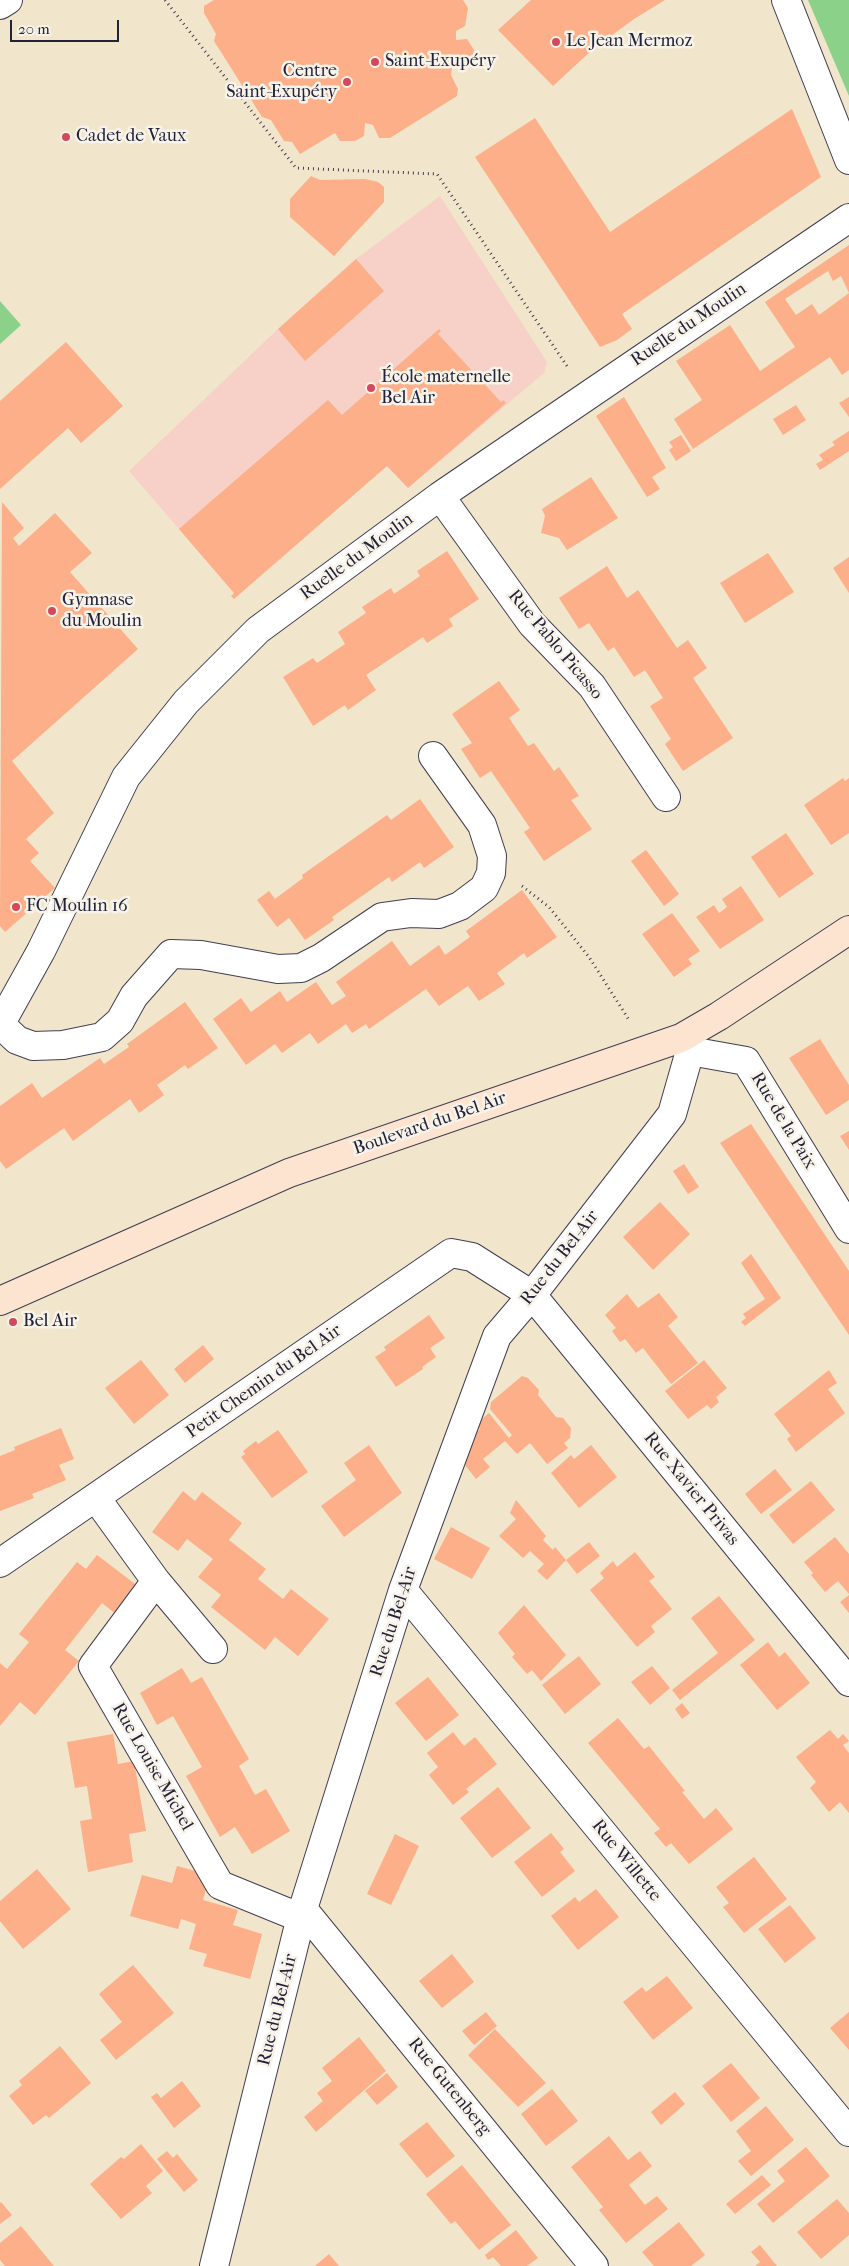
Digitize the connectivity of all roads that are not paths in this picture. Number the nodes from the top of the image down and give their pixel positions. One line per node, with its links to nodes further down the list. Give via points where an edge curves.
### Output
1 (8, 0): 3 (street)
2 (786, 0): 4 (street)
3 (0, 5)
4 (849, 160)
5 (849, 218): 6 (street, Ruelle du Moulin)
6 (440, 496): 8 (street, Rue Pablo Picasso, via 532,624 592,686); 10 (street, Ruelle du Moulin, via 258,630 186,702 126,777 41,951)
7 (433, 756): 10 (street, via 482,825 492,856 491,872 484,888 460,906 439,914 382,917 301,968 278,970 201,954 171,954 134,996 120,1021 102,1037 63,1045 33,1046 18,1040)
8 (666, 797)
9 (849, 930): 11 (main road, Boulevard du Bel Air, via 719,1016)
10 (0, 1023)
11 (686, 1045): 12 (street, Rue de la Paix, via 746,1061); 13 (street, Rue du Bel-Air, via 672,1114); 14 (main road, Boulevard du Bel Air, via 289,1172)
12 (849, 1229)
13 (532, 1294): 15 (street, Petit Chemin du Bel Air, via 472,1257 451,1252); 18 (street, Rue du Bel-Air, via 497,1336); 20 (street, Rue Xavier Privas)
14 (0, 1301)
15 (96, 1498): 16 (street, Petit Chemin du Bel Air); 17 (street)
16 (0, 1563)
17 (156, 1581): 19 (street); 21 (street, Rue Louise Michel, via 92,1666 220,1885)
18 (403, 1590): 21 (street, Rue du Bel-Air); 22 (street, Rue Willette)
19 (213, 1649)
20 (849, 1682)
21 (302, 1913): 23 (street, Rue du Bel-Air); 24 (street, Rue Gutenberg)
22 (849, 2132)
23 (216, 2264)
24 (594, 2266)

